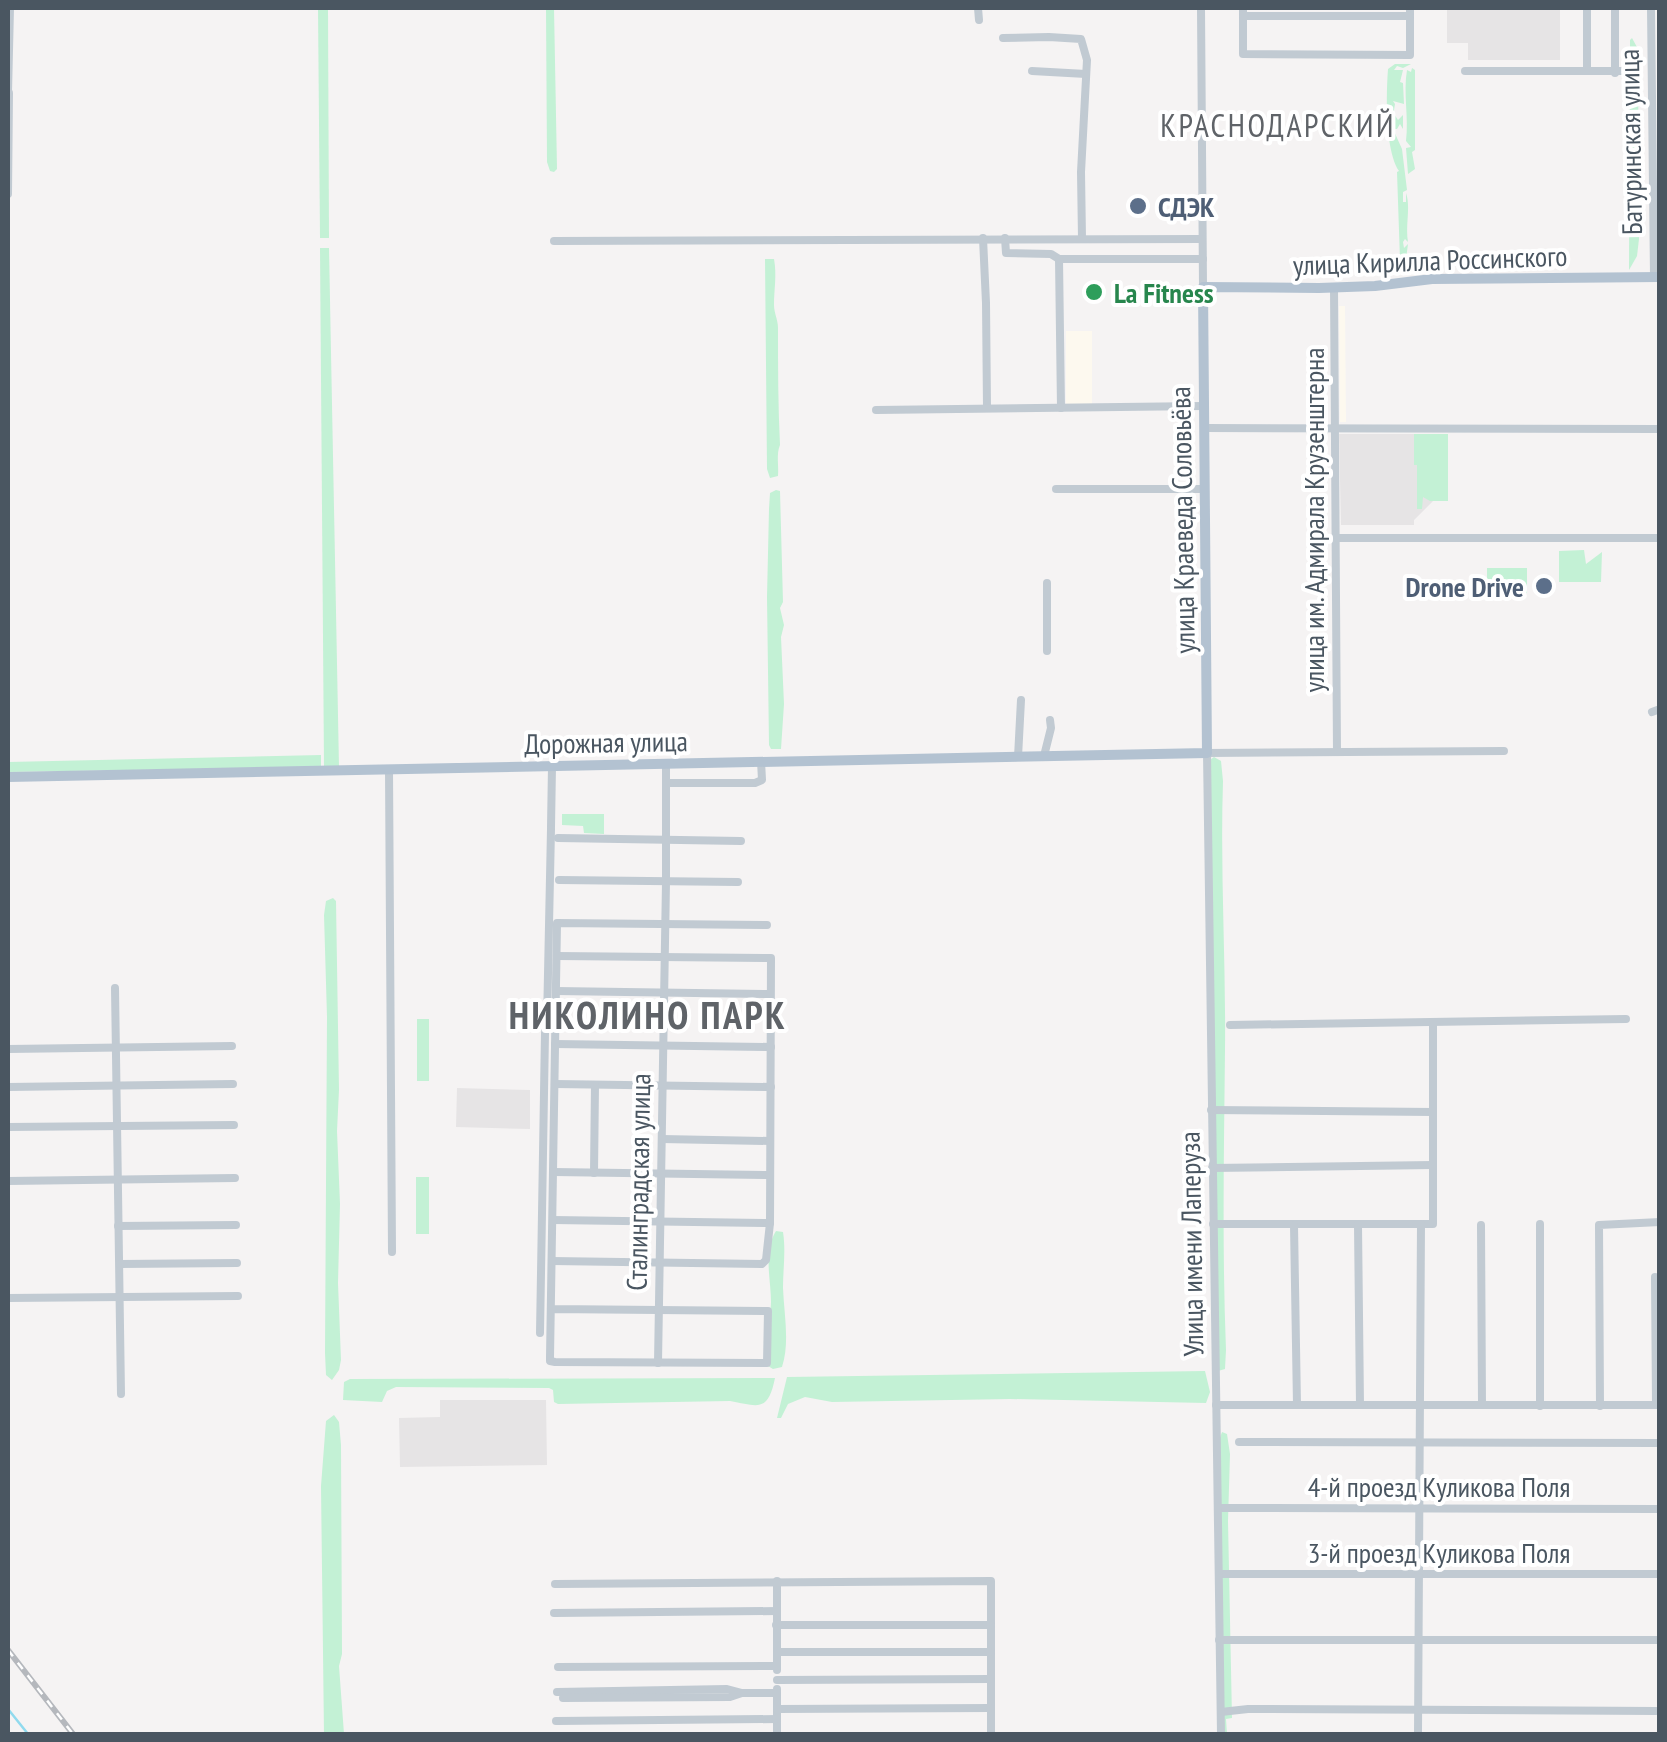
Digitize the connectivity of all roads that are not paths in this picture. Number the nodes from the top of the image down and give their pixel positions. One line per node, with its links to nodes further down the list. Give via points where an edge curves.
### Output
1 (10, 8): 20 (street)
2 (978, 8): 13 (street)
3 (1201, 8): 28 (street)
4 (1587, 8): 18 (street)
5 (1616, 8): 18 (street, via 1618,72)
6 (1651, 8): 15 (street, Батуринская улица)
7 (1243, 12): 8 (street); 12 (street, via 1244,54 1410,54)
8 (1276, 12): 9 (street)
9 (1310, 12): 10 (street)
10 (1343, 12): 11 (street)
11 (1376, 12): 12 (street)
12 (1410, 12)
13 (979, 20)
14 (1003, 38): 19 (street, via 1080,39)
15 (1655, 45): 21 (street, Батуринская улица)
16 (1032, 71): 19 (street)
17 (1465, 71): 18 (street)
18 (1587, 71)
19 (1086, 74): 27 (street)
20 (8, 93): 23 (street)
21 (1656, 120): 22 (street, Батуринская улица)
22 (1656, 188): 30 (street, Батуринская улица)
23 (8, 189)
24 (983, 238): 25 (street); 29 (street); 37 (street)
25 (1005, 238): 26 (street); 31 (street, via 1006,254)
26 (1052, 238): 27 (street); 31 (street)
27 (1082, 238): 28 (street)
28 (1202, 238): 32 (street)
29 (554, 240)
30 (1656, 253): 33 (street, Батуринская улица)
31 (1055, 256): 32 (street); 38 (street)
32 (1202, 259): 34 (street)
33 (1657, 276): 35 (main road, улица Кирилла Россинского)
34 (1203, 284): 35 (main road, улица Кирилла Россинского); 36 (main road, улица Краеведа Соловьёва)
35 (1334, 287): 41 (street, улица им. Адмирала Крузенштерна)
36 (1204, 406): 38 (street); 40 (main road, улица Краеведа Соловьёва)
37 (986, 408): 38 (street); 39 (street)
38 (1061, 408)
39 (876, 410)
40 (1204, 428): 41 (street); 44 (main road, улица Краеведа Соловьёва)
41 (1335, 429): 42 (street); 45 (street, улица им. Адмирала Крузенштерна)
42 (1660, 429)
43 (1056, 489): 44 (street)
44 (1204, 489): 53 (main road, улица Краеведа Соловьёва)
45 (1336, 538): 46 (street); 52 (street, улица им. Адмирала Крузенштерна)
46 (1660, 538)
47 (1047, 583): 48 (street)
48 (1047, 651)
49 (1022, 700): 55 (street)
50 (1050, 720): 54 (street)
51 (1504, 750): 52 (street)
52 (1337, 752): 53 (street)
53 (1207, 753): 54 (main road, Дорожная улица); 92 (street, Улица имени Лаперуза)
54 (1044, 756): 55 (main road, Дорожная улица)
55 (1018, 757): 56 (main road, Дорожная улица)
56 (761, 761): 57 (main road, Дорожная улица); 61 (street, via 762,780 755,783)
57 (666, 763): 58 (main road, Дорожная улица); 61 (street, Сталинградская улица)
58 (552, 766): 59 (main road, Дорожная улица); 131 (street)
59 (389, 770): 60 (main road, Дорожная улица); 120 (street)
60 (8, 777)
61 (666, 783): 63 (street, Сталинградская улица)
62 (558, 838): 63 (street)
63 (666, 840): 64 (street); 66 (street, Сталинградская улица)
64 (741, 840)
65 (559, 880): 66 (street)
66 (666, 882): 67 (street); 68 (street, Сталинградская улица)
67 (738, 882)
68 (665, 924): 69 (street); 70 (street, via 557,923); 71 (street, Сталинградская улица)
69 (767, 926)
70 (556, 956): 71 (street); 73 (street)
71 (665, 957): 74 (street, Сталинградская улица); 75 (street, via 771,958)
72 (115, 988): 83 (street)
73 (556, 991): 74 (street); 79 (street)
74 (664, 992): 75 (street); 80 (street, Сталинградская улица)
75 (770, 994): 82 (street)
76 (1626, 1019): 77 (street)
77 (1432, 1022): 78 (street); 93 (street)
78 (1230, 1026)
79 (555, 1044): 80 (street); 86 (street)
80 (664, 1045): 82 (street); 89 (street, Сталинградская улица)
81 (232, 1046): 83 (street)
82 (770, 1046): 91 (street)
83 (116, 1048): 84 (street); 87 (street)
84 (8, 1050)
85 (233, 1084): 87 (street)
86 (555, 1084): 88 (street); 101 (street)
87 (116, 1085): 90 (street); 95 (street)
88 (595, 1085): 89 (street); 102 (street)
89 (662, 1085): 91 (street); 97 (street, Сталинградская улица)
90 (8, 1086)
91 (771, 1087): 98 (street)
92 (1211, 1110): 93 (street); 100 (street, Улица имени Лаперуза)
93 (1434, 1112): 99 (street)
94 (234, 1124): 95 (street)
95 (117, 1126): 96 (street); 106 (street)
96 (8, 1127)
97 (662, 1140): 98 (street); 103 (street, Сталинградская улица)
98 (770, 1141): 104 (street)
99 (1433, 1165): 100 (street); 113 (street, via 1433,1224)
100 (1212, 1168): 112 (street, Улица имени Лаперуза)
101 (554, 1172): 102 (street); 108 (street)
102 (594, 1173): 103 (street)
103 (661, 1174): 104 (street); 109 (street, Сталинградская улица)
104 (770, 1175): 111 (street)
105 (235, 1178): 106 (street)
106 (118, 1180): 107 (street); 119 (street)
107 (8, 1181)
108 (553, 1220): 109 (street); 121 (street)
109 (661, 1222): 111 (street); 123 (street, Сталинградская улица)
110 (1660, 1222): 141 (street, via 1599,1225)
111 (770, 1223): 123 (street, via 762,1264)
112 (1213, 1224): 116 (street); 135 (street, Улица имени Лаперуза)
113 (1421, 1224): 117 (street); 137 (street)
114 (1540, 1224): 140 (street)
115 (236, 1225): 119 (street)
116 (1294, 1225): 117 (street); 136 (street)
117 (1358, 1225): 134 (street)
118 (1481, 1225): 138 (street)
119 (118, 1226): 124 (street)
120 (392, 1252)
121 (552, 1261): 123 (street); 129 (street)
122 (236, 1263): 124 (street)
123 (660, 1263): 130 (street, Сталинградская улица)
124 (120, 1264): 127 (street)
125 (1654, 1277): 139 (street)
126 (238, 1296): 127 (street)
127 (120, 1297): 128 (street); 133 (street)
128 (8, 1298)
129 (552, 1308): 130 (street); 132 (street, via 550,1360)
130 (659, 1310): 132 (street, Сталинградская улица); 132 (street, via 768,1311 767,1363)
131 (540, 1334)
132 (658, 1362)
133 (122, 1394)
134 (1360, 1404): 136 (street); 137 (street)
135 (1216, 1405): 136 (street); 145 (street, Улица имени Лаперуза)
136 (1297, 1405)
137 (1420, 1405): 138 (street); 143 (street)
138 (1482, 1405): 140 (street)
139 (1658, 1405): 141 (street)
140 (1540, 1406): 141 (street)
141 (1600, 1406)
142 (1239, 1442): 143 (street)
143 (1420, 1442): 144 (street); 147 (street)
144 (1660, 1443)
145 (1218, 1508): 147 (street, 4-й проезд Куликова Поля); 148 (street, Улица имени Лаперуза)
146 (1660, 1508): 147 (street, 4-й проезд Куликова Поля)
147 (1418, 1509): 149 (street)
148 (1219, 1574): 149 (street, 3-й проезд Куликова Поля); 157 (street, Улица имени Лаперуза)
149 (1419, 1574): 150 (street, 3-й проезд Куликова Поля); 158 (street)
150 (1660, 1574)
151 (777, 1581): 152 (street); 153 (street); 156 (street, via 991,1581)
152 (555, 1584)
153 (776, 1611): 154 (street); 155 (street)
154 (554, 1612)
155 (776, 1625): 156 (street); 160 (street)
156 (991, 1625): 161 (street)
157 (1219, 1640): 158 (street); 171 (street, Улица имени Лаперуза)
158 (1418, 1640): 159 (street); 169 (street)
159 (1660, 1640)
160 (777, 1652): 161 (street); 162 (street)
161 (991, 1652): 164 (street)
162 (777, 1666): 163 (street); 165 (street)
163 (558, 1667)
164 (991, 1679): 165 (street); 168 (street)
165 (777, 1680): 166 (street)
166 (777, 1692): 167 (street); 172 (street)
167 (560, 1695)
168 (991, 1708): 172 (street); 175 (street)
169 (1418, 1710): 170 (street); 171 (street); 177 (street)
170 (1656, 1711)
171 (1221, 1712): 176 (street, Улица имени Лаперуза)
172 (777, 1714): 173 (street); 174 (street)
173 (556, 1721)
174 (777, 1734)
175 (991, 1734)
176 (1220, 1734)
177 (1418, 1734)

